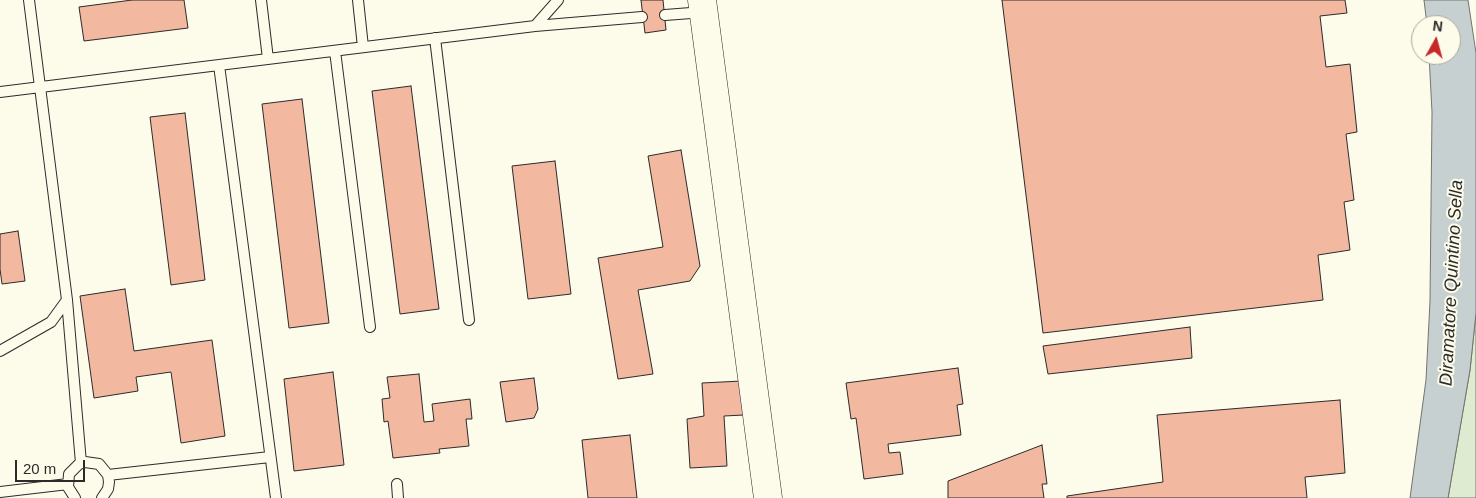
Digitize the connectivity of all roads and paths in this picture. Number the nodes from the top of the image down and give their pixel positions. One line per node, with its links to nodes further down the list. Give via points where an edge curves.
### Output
1 (29, 0): 14 (lane)
2 (261, 0): 12 (lane)
3 (358, 0): 10 (lane)
4 (558, 0): 8 (lane)
5 (703, 6): 6 (lane); 30 (main road)
6 (665, 15)
7 (642, 17): 8 (lane)
8 (535, 26): 9 (lane)
9 (434, 38): 10 (lane); 17 (lane)
10 (363, 47): 11 (lane)
11 (336, 51): 12 (lane); 18 (lane)
12 (268, 59): 13 (lane)
13 (219, 65): 14 (lane); 20 (lane)
14 (40, 88): 15 (lane); 16 (lane)
15 (0, 92)
16 (67, 300): 19 (lane, via 51,322); 21 (lane)
17 (469, 320)
18 (370, 327)
19 (0, 351)
20 (270, 457): 22 (lane); 28 (lane)
21 (81, 463): 22 (lane, via 99,464); 23 (lane, via 73,468)
22 (108, 475): 27 (lane, via 108,488)
23 (68, 484): 25 (lane); 26 (lane)
24 (397, 484): 29 (lane)
25 (0, 492)
26 (75, 498)
27 (102, 498)
28 (276, 498)
29 (398, 498)
30 (768, 498)

